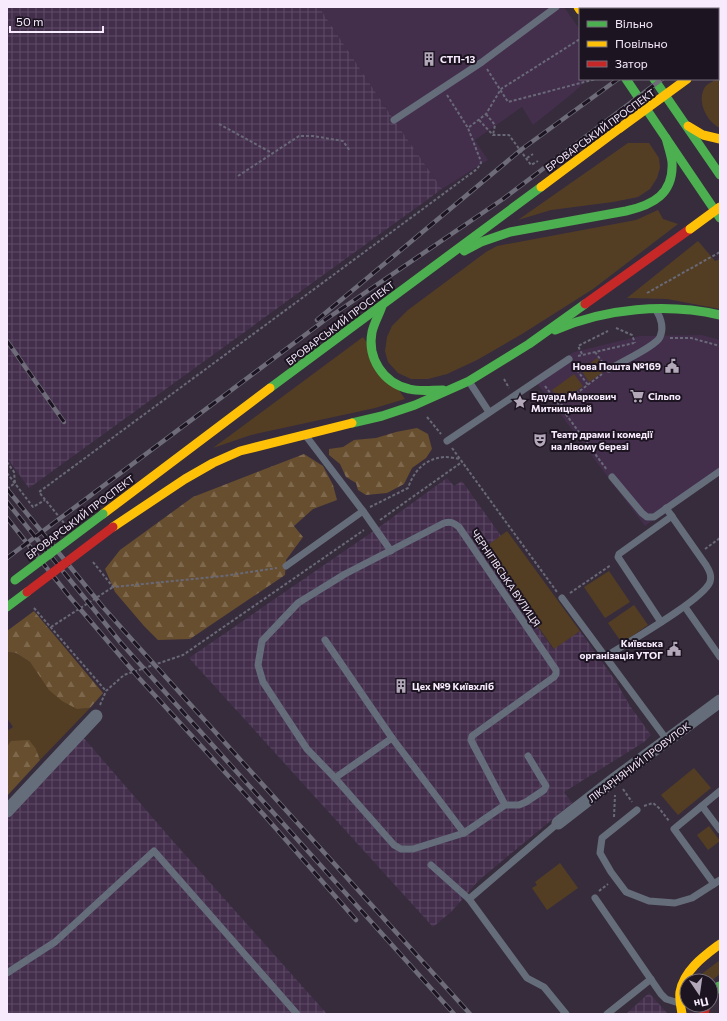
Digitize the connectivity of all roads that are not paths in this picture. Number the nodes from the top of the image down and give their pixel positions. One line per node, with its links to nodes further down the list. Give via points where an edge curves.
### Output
1 (556, 7): 5 (lane, via 482,62)
2 (627, 80): 7 (main road)
3 (655, 80): 6 (main road)
4 (686, 80): 12 (main road, БРОВАРСЬКИЙ ПРОСПЕКТ, bridge)
5 (394, 120)
6 (687, 125): 8 (main road, via 702,134); 9 (main road)
7 (666, 138): 11 (main road); 12 (main road, via 671,155 672,176 667,188 654,202 626,211 510,232 481,242)
8 (720, 139)
9 (720, 175)
10 (720, 207): 16 (main road, bridge)
11 (720, 218)
12 (431, 269): 13 (main road, БРОВАРСЬКИЙ ПРОСПЕКТ)
13 (382, 306): 20 (main road, via 372,331 372,353 383,375 392,383 408,389); 31 (main road, БРОВАРСЬКИЙ ПРОСПЕКТ, bridge)
14 (655, 308): 15 (main road, via 700,310); 16 (main road, via 586,318); 18 (lane, via 662,327 660,338)
15 (720, 315)
16 (529, 344): 19 (main road)
17 (569, 359): 21 (lane)
18 (609, 369)
19 (469, 381): 20 (main road); 21 (lane)
20 (451, 390): 22 (main road, via 382,416)
21 (489, 412): 23 (lane)
22 (304, 434): 27 (lane); 33 (main road, bridge, via 240,451 185,479 113,527)
23 (447, 441)
24 (720, 471): 26 (lane)
25 (612, 477): 26 (lane, via 647,517 654,517)
26 (666, 508): 28 (lane)
27 (364, 511): 29 (lane); 30 (lane)
28 (672, 516): 34 (lane, via 710,573 711,580 708,586); 35 (lane, via 618,557)
29 (391, 551): 44 (lane, via 345,574 298,603 262,642 258,665 263,682 307,749); 46 (lane, ЧЕРНІГІВСЬКА ВУЛИЦЯ, via 444,523 456,524 556,670 554,677 472,736 471,740)
30 (286, 566)
31 (7, 586)
32 (562, 598): 37 (lane)
33 (7, 607)
34 (685, 607): 35 (lane); 38 (lane)
35 (661, 622): 37 (lane)
36 (325, 640): 41 (lane)
37 (605, 657): 42 (lane)
38 (720, 657)
39 (720, 701): 42 (street, ЛІКАРНЯНИЙ ПРОВУЛОК)
40 (96, 716): 49 (street)
41 (392, 738): 44 (lane); 52 (lane)
42 (667, 740): 50 (street, ЛІКАРНЯНИЙ ПРОВУЛОК)
43 (528, 756): 46 (lane, via 546,788 523,804)
44 (335, 778): 52 (lane, via 394,845 401,849 413,849)
45 (720, 791): 47 (lane)
46 (505, 805): 52 (lane)
47 (702, 806): 51 (lane); 54 (lane, via 674,829)
48 (637, 810): 54 (lane, via 602,838 600,853 626,892 649,901 675,903 692,898)
49 (7, 811)
50 (558, 823): 55 (lane)
51 (720, 830)
52 (464, 832)
53 (431, 865): 55 (lane)
54 (717, 882)
55 (469, 899): 63 (lane, via 526,978 544,987)
56 (597, 899): 60 (lane)
57 (720, 944): 59 (main road, via 699,960)
58 (7, 973): 62 (lane, via 55,942 154,851)
59 (688, 973)
60 (651, 979): 61 (lane, via 666,999); 64 (lane)
61 (679, 1003)
62 (298, 1014)
63 (566, 1014)
64 (607, 1014)

